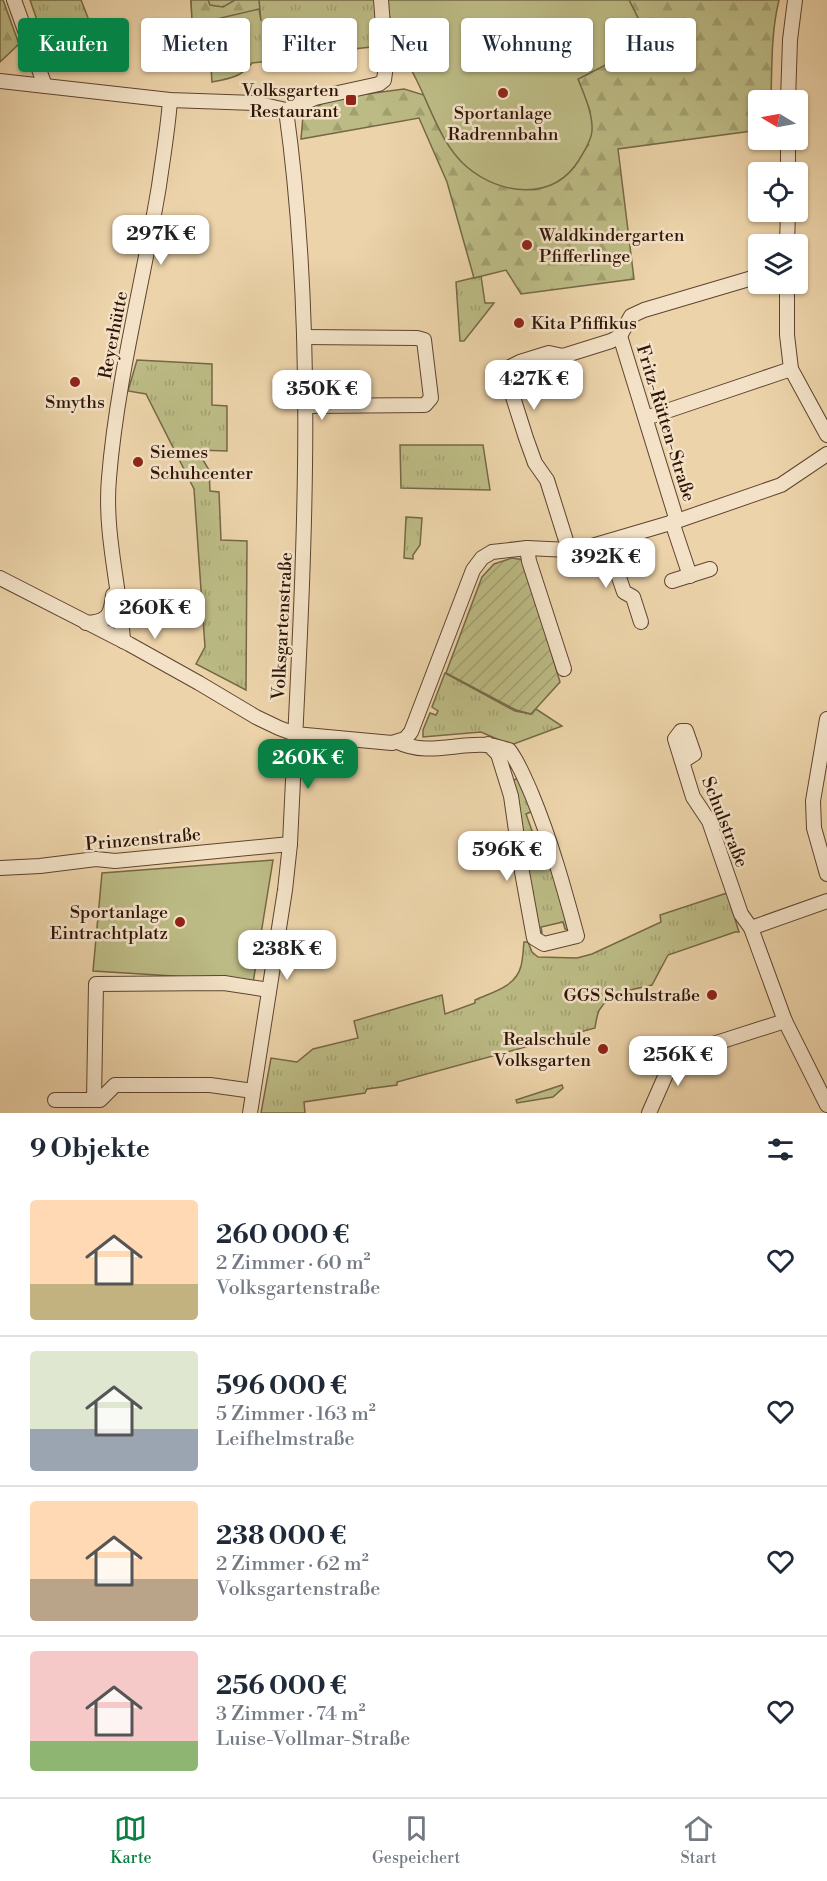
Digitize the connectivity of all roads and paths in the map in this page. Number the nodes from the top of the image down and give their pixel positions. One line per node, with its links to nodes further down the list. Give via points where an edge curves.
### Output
1 (14, 0): 5 (street)
2 (381, 0): 8 (street, via 384,80)
3 (795, 0): 6 (street)
4 (0, 81): 5 (street)
5 (45, 86): 7 (street)
6 (788, 90)
7 (170, 100): 8 (street, via 255,103); 25 (street, Reyerhütte, via 115,428 109,485)
8 (286, 110): 12 (street, Volksgartenstraße)
9 (748, 279): 11 (street, via 644,310 631,316)
10 (787, 294): 13 (street)
11 (620, 336): 15 (street, Fritz-Rütten-Straße); 21 (street, via 563,356 549,353 520,362 508,368 506,375 535,463 547,480)
12 (304, 337): 14 (street, Volksgartenstraße); 14 (street, via 424,340 431,398 425,405)
13 (791, 369): 15 (street); 16 (street)
14 (306, 406): 32 (street, Volksgartenstraße)
15 (646, 418): 18 (street, Fritz-Rütten-Straße)
16 (827, 435)
17 (827, 454): 18 (street, via 781,484)
18 (675, 521): 19 (street); 23 (street, Fritz-Rütten-Straße)
19 (607, 542): 21 (street); 27 (street, via 624,592 633,597)
20 (527, 548): 21 (street); 30 (street); 33 (street, via 492,552 473,570 411,732)
21 (569, 550)
22 (710, 569): 23 (street)
23 (690, 576): 26 (street)
24 (0, 578): 28 (street)
25 (114, 578): 28 (street, Reyerhütte, via 111,612 105,619); 29 (street, Reyerhütte)
26 (672, 581)
27 (641, 622)
28 (86, 623): 29 (street)
29 (123, 641): 32 (street, via 256,717)
30 (564, 669)
31 (827, 719): 40 (street, via 813,801 814,828)
32 (295, 734): 33 (street); 38 (street, Volksgartenstraße)
33 (398, 742): 34 (street, via 421,750)
34 (483, 745): 36 (street, via 509,750); 37 (street, via 498,754)
35 (683, 761): 42 (street, Schulstraße, via 693,797 709,821 741,914)
36 (522, 771): 37 (street); 37 (street, via 552,849 577,936 544,944 534,938)
37 (505, 776)
38 (290, 844): 39 (street, Prinzenstraße); 43 (street, Volksgartenstraße)
39 (0, 868)
40 (827, 874)
41 (827, 901): 42 (street)
42 (751, 928): 44 (street, Schulstraße)
43 (269, 990): 45 (street, Volksgartenstraße); 47 (street, via 224,983 96,984)
44 (785, 1021): 48 (street, Schulstraße); 50 (street, via 698,1048 671,1063)
45 (253, 1091): 47 (street, via 210,1084 115,1085 100,1100); 49 (street, Volksgartenstraße)
46 (55, 1100): 47 (street)
47 (94, 1100)
48 (827, 1105)
49 (250, 1113)
50 (649, 1113)

